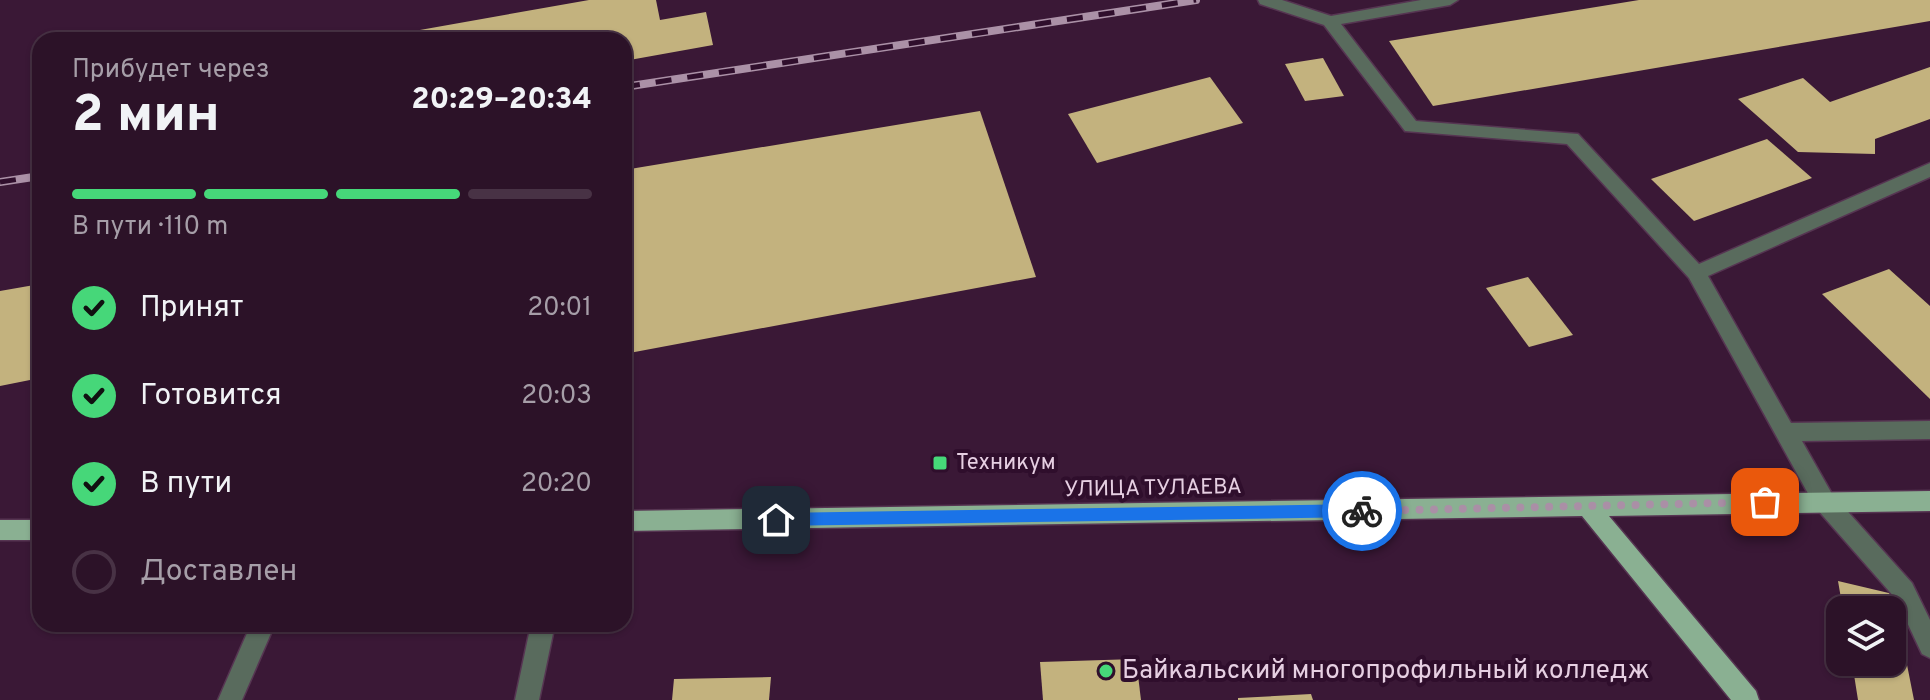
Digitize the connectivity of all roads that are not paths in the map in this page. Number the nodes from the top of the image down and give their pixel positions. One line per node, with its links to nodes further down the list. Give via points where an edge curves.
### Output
1 (1266, 0): 3 (street)
2 (1450, 0): 3 (street)
3 (1330, 21): 5 (street, via 1411,127 1572,138)
4 (1930, 170): 5 (street)
5 (1696, 273): 7 (street)
6 (1930, 430): 7 (street)
7 (1785, 432): 8 (street)
8 (1824, 501): 9 (main road, УЛИЦА ТУЛАЕВА); 10 (main road, УЛИЦА ТУЛАЕВА); 16 (street, via 1904,591)
9 (1930, 501)
10 (1587, 506): 11 (main road, УЛИЦА ТУЛАЕВА); 19 (main road)
11 (632, 521)
12 (0, 530): 13 (main road)
13 (32, 530)
14 (260, 632): 17 (street)
15 (541, 632): 18 (street)
16 (1930, 646)
17 (230, 700)
18 (527, 700)
19 (1747, 700)

